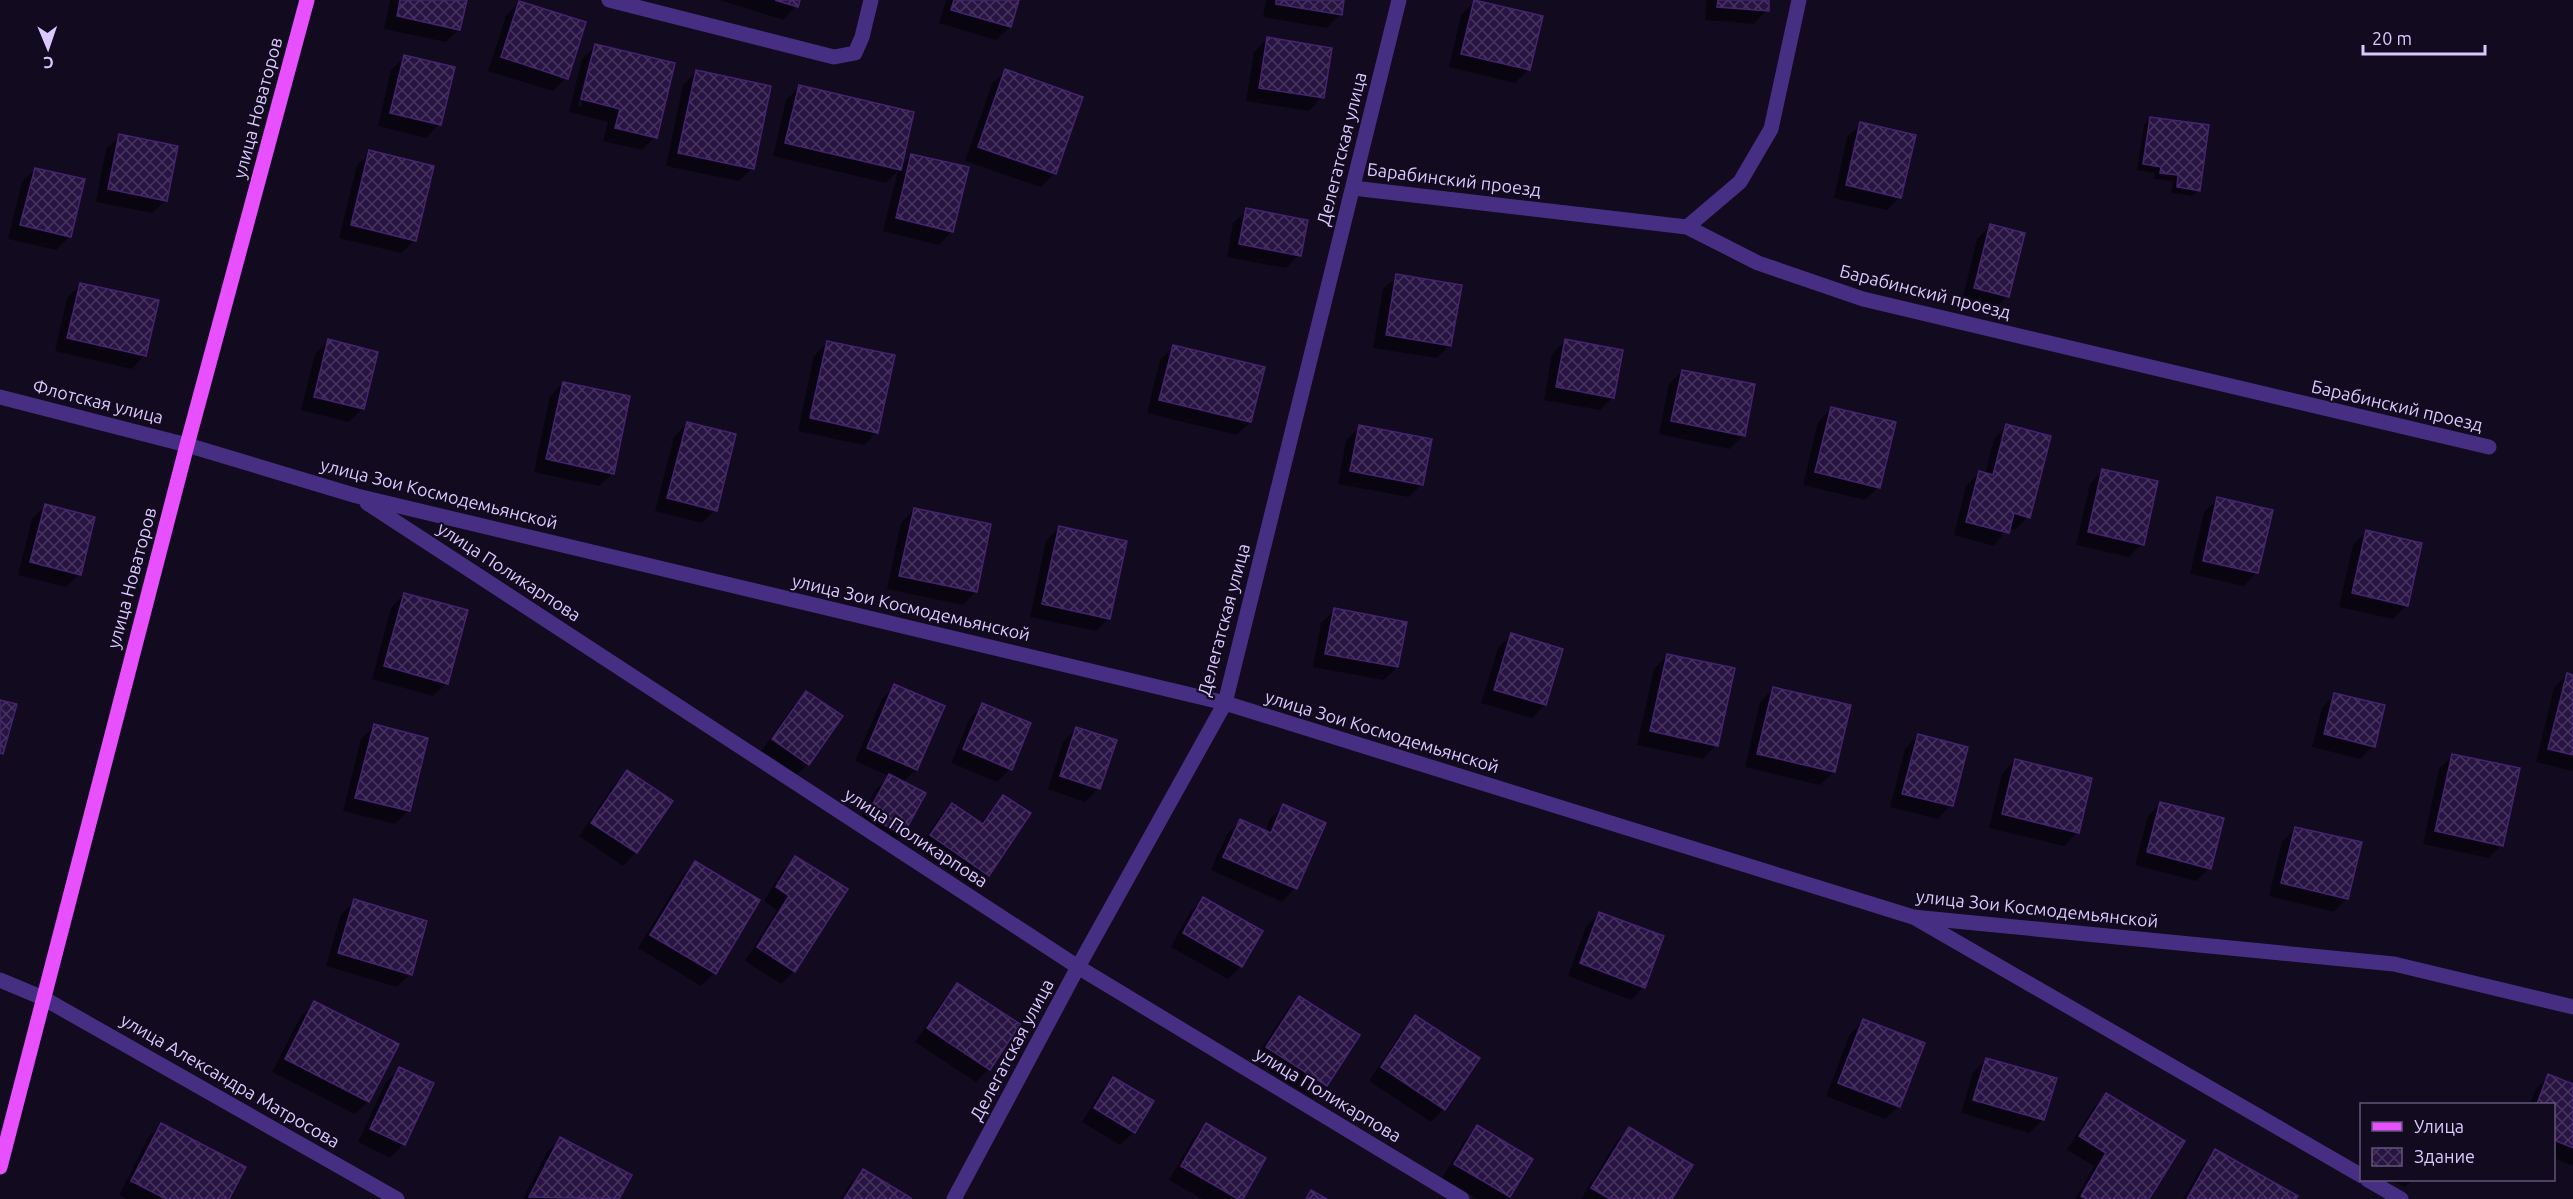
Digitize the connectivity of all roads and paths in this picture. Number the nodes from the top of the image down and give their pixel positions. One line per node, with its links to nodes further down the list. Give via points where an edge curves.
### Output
1 (307, 0): 9 (main road, улица Новаторов)
2 (609, 0): 3 (street, via 834,57 855,53)
3 (871, 0)
4 (1399, 0): 6 (street, Делегатская улица)
5 (1799, 0): 7 (street, via 1771,129 1740,182)
6 (1353, 188): 7 (street, Барабинский проезд); 12 (street, Делегатская улица)
7 (1687, 227): 10 (street, Барабинский проезд, via 1758,263 1863,299)
8 (0, 397): 9 (street, Флотская улица)
9 (187, 445): 11 (street, улица Зои Космодемьянской); 16 (main road, улица Новаторов)
10 (2489, 447)
11 (357, 496): 12 (street, улица Зои Космодемьянской); 14 (street, улица Поликарпова)
12 (1225, 703): 13 (street, улица Зои Космодемьянской); 14 (street, Делегатская улица)
13 (1913, 917): 17 (street, улица Зои Космодемьянской, via 2394,964); 19 (street)
14 (1078, 967): 22 (street, Делегатская улица); 23 (street, улица Поликарпова)
15 (0, 980): 16 (street, улица Александра Матросова)
16 (43, 998): 18 (main road, улица Новаторов); 21 (street, улица Александра Матросова)
17 (2573, 1007)
18 (0, 1167)
19 (2360, 1175)
20 (2371, 1181): 24 (street)
21 (397, 1199)
22 (954, 1199)
23 (1462, 1199)
24 (2402, 1199)

